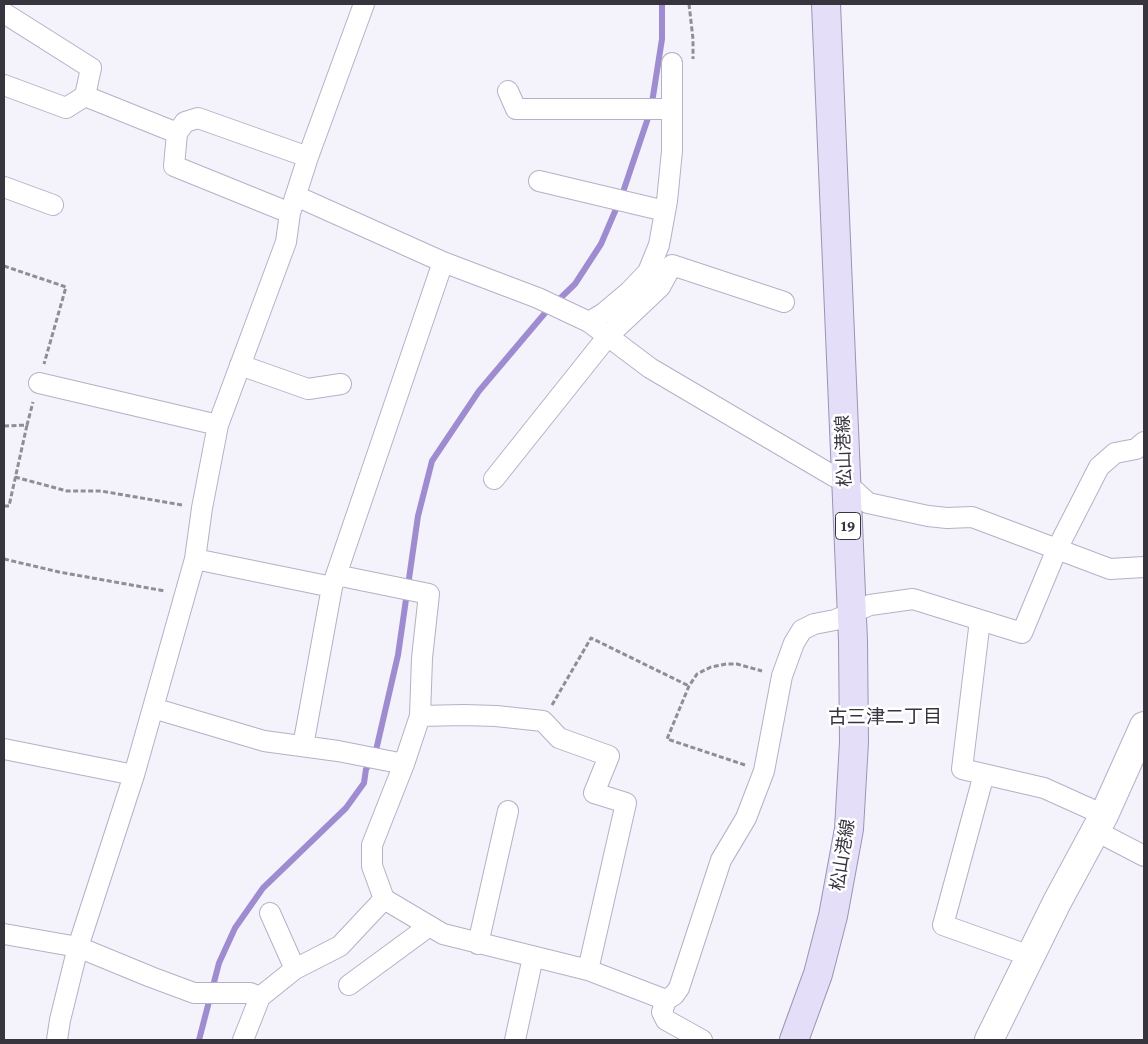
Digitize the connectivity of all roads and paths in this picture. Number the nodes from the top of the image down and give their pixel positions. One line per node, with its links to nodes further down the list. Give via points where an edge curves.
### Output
1 (364, 4): 10 (street)
2 (826, 4): 30 (main road, 松山港線 / 19)
3 (4, 13): 7 (street, via 91,68)
4 (672, 63): 8 (street)
5 (4, 85): 7 (street, via 66,108)
6 (508, 92): 8 (street, via 516,109)
7 (85, 96): 9 (street)
8 (672, 110): 15 (street, via 672,151)
9 (177, 133): 10 (street, via 185,122 198,118); 13 (street, via 174,166)
10 (308, 157): 13 (street)
11 (539, 181): 15 (street)
12 (4, 187): 14 (street)
13 (293, 204): 16 (street); 21 (street, via 286,242)
14 (53, 205)
15 (665, 211): 19 (street, via 659,245 648,272 629,292)
16 (443, 262): 19 (street, via 538,298); 37 (street)
17 (4, 266): 22 (path, via 66,287)
18 (784, 302): 20 (street, via 672,265 660,287)
19 (589, 322): 20 (street)
20 (608, 336): 29 (street); 30 (street, via 650,368)
21 (240, 365): 23 (street, via 308,388); 25 (street)
22 (39, 383): 24 (path); 25 (street)
23 (341, 384)
24 (27, 424): 26 (path); 28 (path)
25 (218, 425): 32 (street)
26 (4, 426)
27 (1144, 442): 33 (street, via 1136,449 1115,453 1099,467)
28 (15, 477): 31 (path, via 9,506); 32 (path, via 67,491 101,491)
29 (494, 479)
30 (846, 483): 33 (street, via 868,502 928,516 972,517); 39 (main road, 松山港線 / 19)
31 (4, 506)
32 (202, 508): 34 (street)
33 (1056, 549): 36 (street, via 1110,568); 40 (street, via 1022,633)
34 (196, 559): 37 (street); 38 (street)
35 (4, 560): 38 (path)
36 (1144, 567)
37 (334, 581): 44 (street, via 429,594); 47 (street)
38 (186, 595): 43 (street)
39 (852, 614): 40 (street, via 870,605 913,599); 41 (street, via 802,630); 73 (main road, 松山港線 / 19, via 854,742 849,829 833,916 818,974)
40 (980, 620): 51 (street, via 962,769)
41 (782, 676): 42 (path, via 738,664 726,664 696,674); 50 (street)
42 (689, 686): 45 (path, via 590,638); 50 (path, via 667,739)
43 (153, 708): 47 (street, via 264,741); 52 (street)
44 (420, 716): 45 (street, via 496,716); 49 (street)
45 (543, 721): 65 (street, via 559,738 609,756 594,793 626,803)
46 (1144, 726): 54 (street)
47 (303, 746): 49 (street)
48 (4, 749): 52 (street)
49 (404, 764): 56 (street, via 372,845 372,866)
50 (764, 771): 68 (street, via 746,818 721,860 679,988)
51 (984, 774): 54 (street, via 1044,788); 62 (street, via 943,925)
52 (134, 775): 61 (street)
53 (508, 811): 60 (street)
54 (1100, 823): 55 (street); 62 (street)
55 (1144, 856)
56 (384, 899): 58 (street); 64 (street, via 340,946)
57 (270, 913): 64 (street)
58 (428, 927): 60 (street); 66 (street)
59 (4, 934): 61 (street)
60 (478, 944): 63 (street)
61 (78, 947): 67 (street, via 194,993 250,993); 69 (street)
62 (1030, 956): 74 (street)
63 (533, 957): 65 (street); 71 (street)
64 (295, 969): 67 (street)
65 (588, 970): 68 (street)
66 (349, 985)
67 (260, 997): 70 (street)
68 (666, 1000): 72 (street, via 662,1012 666,1020)
69 (57, 1040)
70 (242, 1040)
71 (515, 1040)
72 (702, 1040)
73 (794, 1040)
74 (989, 1040)

